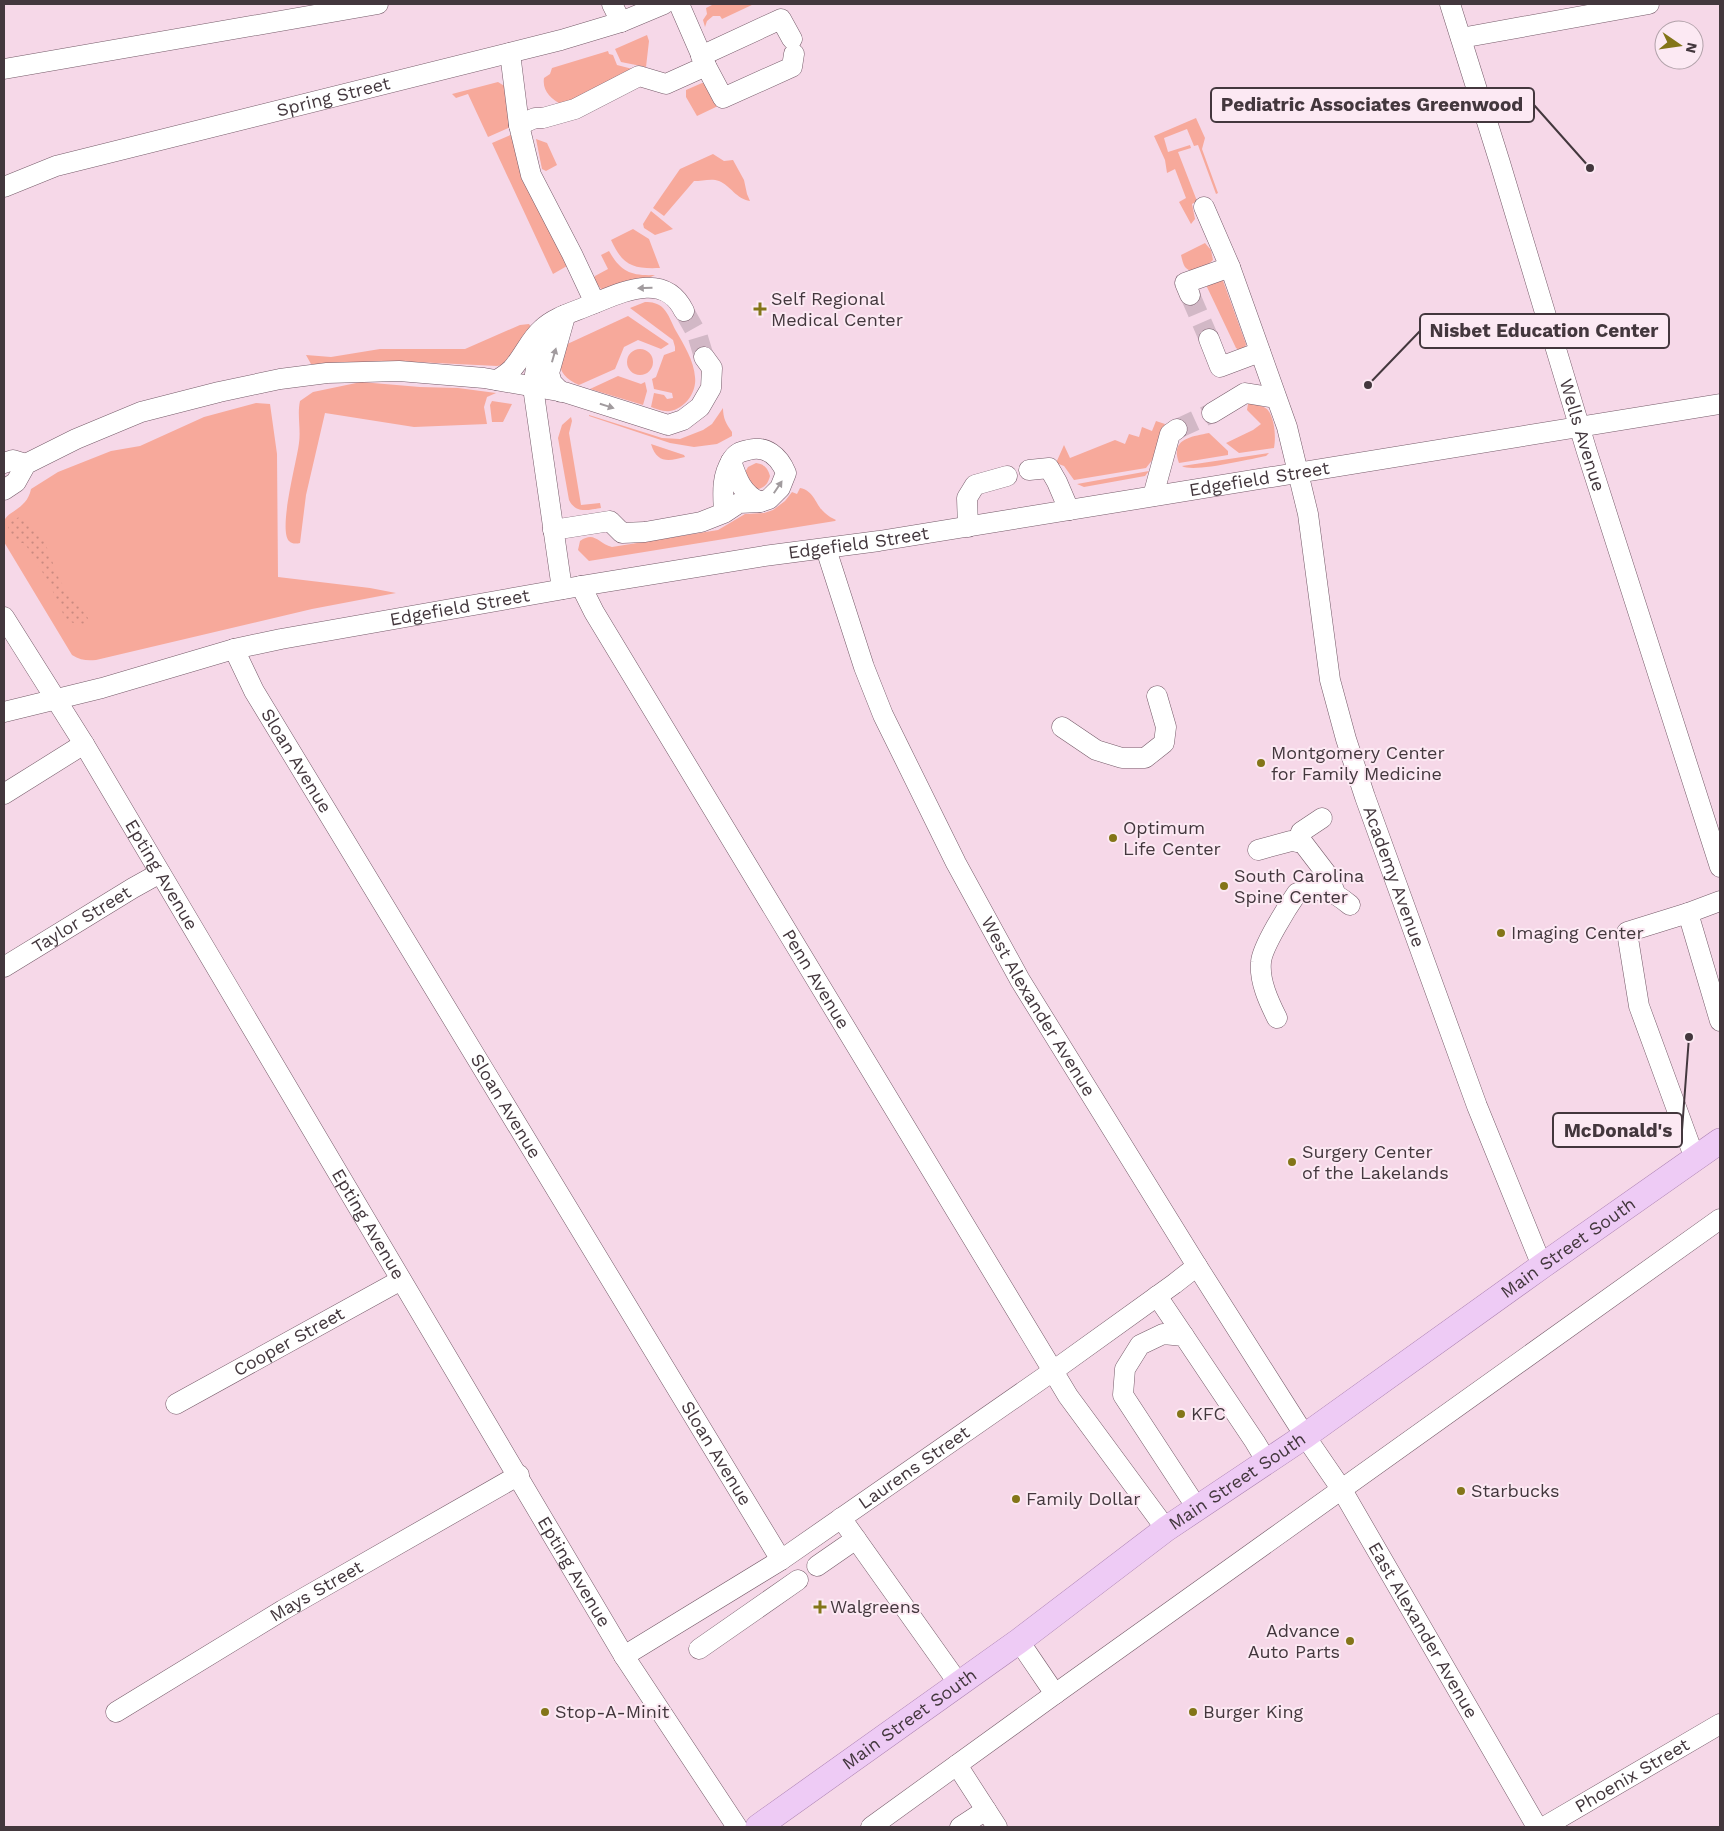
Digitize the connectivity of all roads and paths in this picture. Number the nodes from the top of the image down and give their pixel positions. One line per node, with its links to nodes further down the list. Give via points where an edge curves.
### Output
1 (378, 4): 11 (street)
2 (612, 4): 7 (street)
3 (664, 4): 7 (street, Spring Street)
4 (679, 4): 10 (street)
5 (1450, 4): 8 (street, Wells Avenue)
6 (1649, 4): 8 (street)
7 (621, 22): 9 (street, Spring Street)
8 (1461, 38): 29 (street, Wells Avenue)
9 (510, 53): 12 (street); 13 (street, Spring Street, via 56,166)
10 (704, 61): 10 (street, via 723,98 792,67 793,46 782,20); 12 (street, via 666,84 639,76 575,109)
11 (4, 68)
12 (519, 125): 17 (street, via 531,175)
13 (4, 187)
14 (1204, 207): 15 (street, Academy Avenue)
15 (1230, 267): 16 (street, via 1185,283); 21 (street, Academy Avenue)
16 (1190, 295)
17 (595, 303): 18 (street, one-way to 17, via 668,292 655,288 635,289); 19 (street)
18 (684, 311)
19 (557, 321): 23 (street, via 542,328 512,369); 24 (street, Penn Avenue, via 540,343); 25 (street, one-way to 19, via 549,373)
20 (1209, 339): 21 (street, via 1220,367)
21 (1260, 352): 26 (street, Academy Avenue)
22 (704, 357): 25 (street, one-way to 22, via 668,425 683,420 700,407 711,388 712,368)
23 (497, 380): 24 (street); 33 (street, via 399,371 326,373 280,379 141,412)
24 (533, 386): 25 (street); 43 (street, Penn Avenue)
25 (560, 392)
26 (1276, 398): 28 (street, via 1245,393); 35 (street, Academy Avenue)
27 (1720, 404): 29 (street, Edgefield Street)
28 (1212, 413)
29 (1580, 427): 35 (street, Edgefield Street); 57 (street, Wells Avenue)
30 (1177, 429): 38 (street, via 1170,434)
31 (731, 461): 39 (street, via 745,492); 39 (street, one-way to 31, via 780,488 786,473 784,467 768,450 757,447 738,452); 41 (street, via 722,484)
32 (4, 463): 33 (street, via 13,460)
33 (26, 464): 37 (street, via 16,482)
34 (1029, 470): 40 (street, via 1049,468)
35 (1298, 473): 38 (street, Edgefield Street); 70 (street, Academy Avenue, via 1308,514 1330,680 1346,739 1477,1106)
36 (1007, 476): 42 (street, via 976,485 967,498)
37 (4, 490)
38 (1153, 496): 40 (street, Edgefield Street)
39 (760, 502): 41 (street, via 739,503)
40 (1069, 510): 42 (street, Edgefield Street)
41 (724, 513): 43 (street, via 701,522 645,532 622,534 610,521)
42 (968, 527): 44 (street, Edgefield Street)
43 (553, 530): 45 (street, Penn Avenue)
44 (826, 549): 45 (street, Edgefield Street); 69 (street, West Alexander Avenue, via 883,715 956,863 1020,980)
45 (571, 587): 47 (street, Edgefield Street); 74 (street, Penn Avenue, via 594,612)
46 (4, 617): 49 (street, Epting Avenue)
47 (234, 649): 49 (street, Edgefield Street); 84 (street, Sloan Avenue, via 254,690)
48 (1157, 696): 51 (street, via 1166,727 1164,742 1145,758 1122,758 1096,750)
49 (55, 699): 50 (street, Edgefield Street); 52 (street, Epting Avenue)
50 (4, 712)
51 (1062, 727)
52 (84, 744): 53 (street); 58 (street, Epting Avenue)
53 (4, 794)
54 (1322, 818): 55 (street, via 1301,832)
55 (1298, 842): 56 (street); 59 (street, via 1303,843 1329,877)
56 (1258, 850)
57 (1720, 867)
58 (160, 873): 63 (street, Taylor Street); 71 (street, Epting Avenue)
59 (1335, 892): 61 (street); 64 (street, via 1317,888 1297,893 1270,940 1261,962 1265,992)
60 (1720, 901): 62 (street)
61 (1350, 905)
62 (1688, 913): 65 (street); 67 (street, via 1627,932 1639,1006)
63 (4, 967)
64 (1277, 1018)
65 (1720, 1021)
66 (1720, 1142): 67 (main road, Main Street South)
67 (1695, 1159): 70 (main road, Main Street South)
68 (1720, 1219): 79 (street)
69 (1197, 1266): 72 (street, Laurens Street); 76 (street, West Alexander Avenue)
70 (1542, 1266): 76 (main road, Main Street South)
71 (401, 1280): 75 (street, Cooper Street); 78 (street, Epting Avenue)
72 (1157, 1296): 73 (street); 74 (street, Laurens Street)
73 (1184, 1336): 77 (street); 80 (street, via 1163,1334 1140,1345 1125,1369 1123,1395)
74 (1053, 1371): 81 (street, Laurens Street); 82 (street, Penn Avenue)
75 (176, 1404)
76 (1305, 1436): 77 (main road, Main Street South); 79 (street, East Alexander Avenue)
77 (1266, 1462): 80 (main road, Main Street South)
78 (519, 1475): 89 (street, Epting Avenue); 92 (street, Mays Street, via 283,1610)
79 (1342, 1490): 91 (street); 101 (street, East Alexander Avenue)
80 (1198, 1508): 82 (main road, Main Street South)
81 (841, 1518): 83 (street); 84 (street, Laurens Street)
82 (1166, 1529): 87 (main road, Main Street South)
83 (856, 1539): 85 (street); 90 (street)
84 (781, 1560): 89 (street, Laurens Street)
85 (817, 1566)
86 (798, 1580): 88 (street)
87 (1019, 1640): 90 (main road, Main Street South); 91 (street)
88 (699, 1649)
89 (624, 1656): 96 (street, Epting Avenue)
90 (959, 1684): 97 (main road, Main Street South)
91 (1055, 1694): 94 (street)
92 (116, 1712)
93 (1720, 1724): 102 (street, Phoenix Street)
94 (957, 1765): 95 (street); 98 (street)
95 (986, 1810): 99 (street); 100 (street)
96 (737, 1827)
97 (758, 1827)
98 (872, 1827)
99 (960, 1827)
100 (997, 1827)
101 (1537, 1827)
102 (1544, 1827)

